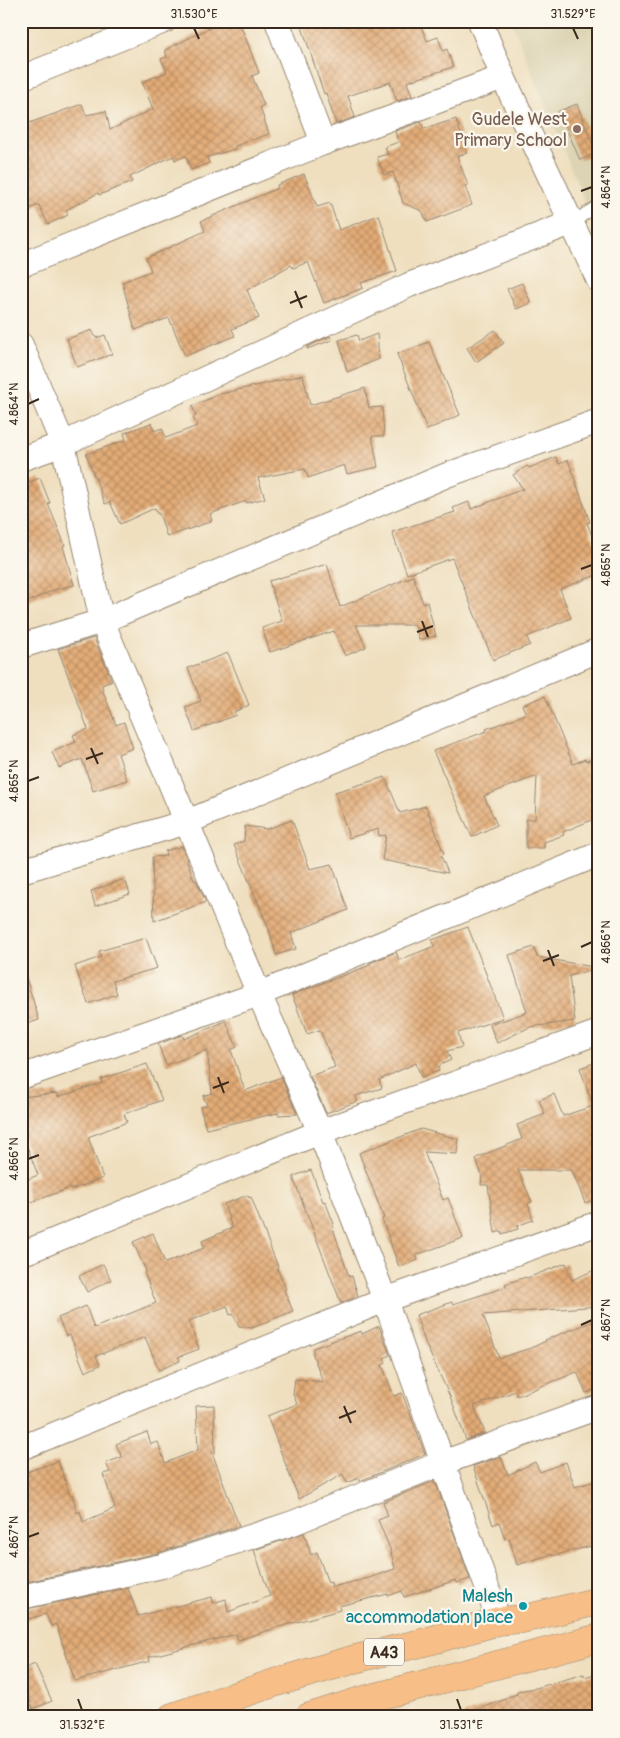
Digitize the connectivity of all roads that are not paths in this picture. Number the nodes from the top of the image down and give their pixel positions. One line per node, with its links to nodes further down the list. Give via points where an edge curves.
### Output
1 (164, 21): 5 (street)
2 (277, 21): 6 (street)
3 (480, 21): 4 (street)
4 (503, 77): 6 (street); 8 (street)
5 (21, 78)
6 (322, 143): 9 (street)
7 (599, 205): 8 (lane)
8 (571, 223): 10 (street); 13 (street, via 409,285)
9 (21, 265)
10 (599, 281)
11 (21, 345): 13 (street)
12 (599, 421): 15 (street, via 447,475)
13 (62, 444): 14 (street); 15 (street)
14 (21, 459)
15 (102, 621): 16 (street); 18 (street)
16 (21, 646)
17 (599, 650): 18 (street)
18 (187, 822): 20 (street); 21 (street)
19 (599, 854): 21 (street)
20 (21, 871)
21 (258, 994): 23 (street); 24 (street)
22 (599, 1032): 24 (street)
23 (21, 1077)
24 (320, 1132): 26 (street); 27 (street)
25 (599, 1223): 27 (street)
26 (21, 1254)
27 (385, 1300): 29 (street); 30 (street)
28 (599, 1407): 30 (street)
29 (21, 1448)
30 (442, 1463): 31 (street, via 293,1522 162,1566); 33 (street)
31 (21, 1596)
32 (599, 1601): 33 (highway, A43)
33 (500, 1621): 36 (highway, A43, via 359,1658)
34 (599, 1638): 35 (highway, A43)
35 (363, 1709): 37 (highway, A43)
36 (172, 1717)
37 (309, 1717)

